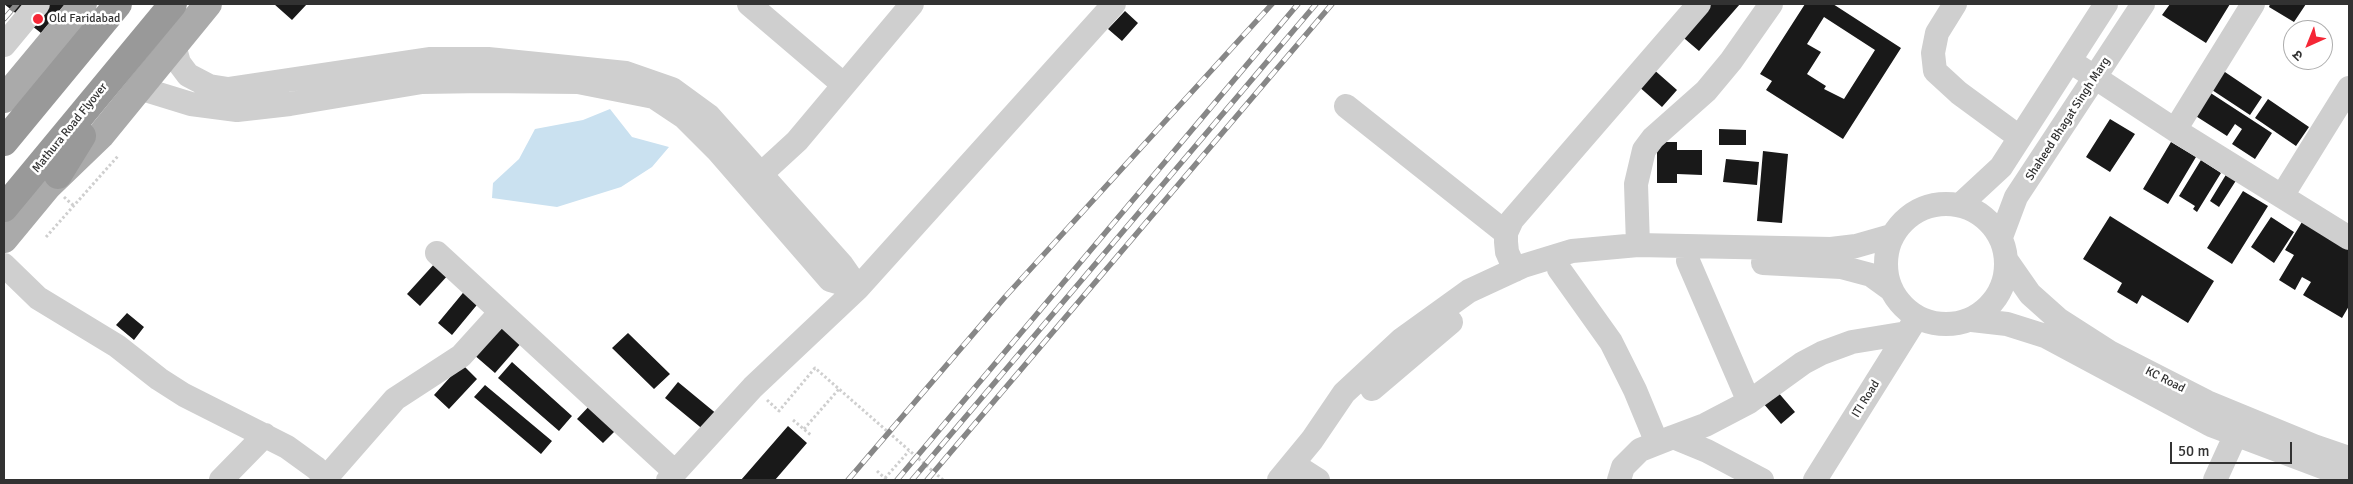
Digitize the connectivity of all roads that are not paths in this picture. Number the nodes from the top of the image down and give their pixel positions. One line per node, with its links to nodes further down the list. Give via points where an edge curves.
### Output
1 (38, 4): 15 (street)
2 (83, 4): 23 (main road)
3 (118, 4): 27 (highway)
4 (173, 4): 17 (highway)
5 (208, 4): 16 (main road)
6 (749, 4): 20 (street)
7 (912, 4): 20 (street)
8 (1114, 4): 45 (street)
9 (1700, 4): 33 (street, via 1512,220)
10 (1771, 4): 38 (street, via 1706,90 1644,150 1636,184)
11 (1955, 4): 26 (street, via 1937,33 1933,53 1935,71 1959,94)
12 (2106, 4): 18 (street)
13 (2143, 4): 19 (street, Shaheed Bhagat Singh Marg)
14 (2253, 4): 25 (street)
15 (4, 45)
16 (174, 45): 21 (main road); 28 (street, via 179,63 188,75 209,86 228,89 429,59 488,59 626,73 672,89 709,116)
17 (136, 48): 29 (highway); 32 (highway, Mathura Road Flyover)
18 (2070, 61): 19 (street); 26 (street)
19 (2096, 77): 25 (street); 35 (street, Shaheed Bhagat Singh Marg, via 2016,197)
20 (844, 85): 28 (street, via 797,141)
21 (139, 88): 29 (main road, via 101,135); 45 (street, via 192,104 237,110 422,82 485,80 578,82 654,97 684,117 717,150 830,280)
22 (2349, 88): 30 (street)
23 (4, 99)
24 (1346, 106): 33 (street)
25 (2175, 130): 30 (street)
26 (2019, 137): 31 (street, via 2001,167)
27 (4, 142)
28 (760, 174): 45 (street, via 842,265)
29 (58, 176): 37 (main road)
30 (2282, 196): 36 (street)
31 (1960, 205): 34 (street, via 1935,204 1905,218); 35 (street, via 1984,217)
32 (4, 208)
33 (1506, 233): 44 (street, via 1507,252)
34 (1891, 236): 38 (street, via 1831,249); 46 (street, via 1885,254)
35 (2001, 238): 41 (street)
36 (2349, 238)
37 (4, 239)
38 (1638, 245): 44 (street, via 1572,252)
39 (436, 253): 47 (street)
40 (1688, 261): 43 (street, via 1612,259); 46 (street, via 1841,267 1871,275); 50 (street)
41 (2007, 261): 48 (street, via 2003,287 1987,310); 55 (street, KC Road, via 2030,294 2058,319 2111,353 2207,402)
42 (4, 265): 52 (street, via 38,298 117,346 165,383)
43 (1559, 269): 53 (street, via 1516,284 1472,305); 54 (street, via 1611,342)
44 (1515, 270): 53 (street, via 1469,291 1400,340 1344,393)
45 (858, 288): 57 (street, via 753,387)
46 (1890, 288): 49 (street, via 1910,314)
47 (500, 313): 57 (street); 60 (street, via 461,356 395,399)
48 (1972, 320): 49 (street, via 1958,324); 51 (street, via 2007,324 2045,336 2210,425)
49 (1912, 325): 50 (street, via 1822,353); 59 (street, ITI Road)
50 (1749, 402): 54 (street, via 1705,425)
51 (2236, 434): 58 (street); 65 (street)
52 (265, 435): 60 (street, via 287,447); 61 (street)
53 (1312, 440): 56 (street)
54 (1665, 440): 63 (street, via 1640,450 1630,458); 64 (street, via 1707,452)
55 (2349, 458)
56 (1286, 472): 62 (street)
57 (672, 476)
58 (2349, 477)
59 (1819, 478)
60 (327, 479)
61 (221, 480)
62 (1318, 480)
63 (1618, 480)
64 (1762, 480)
65 (2215, 480)

